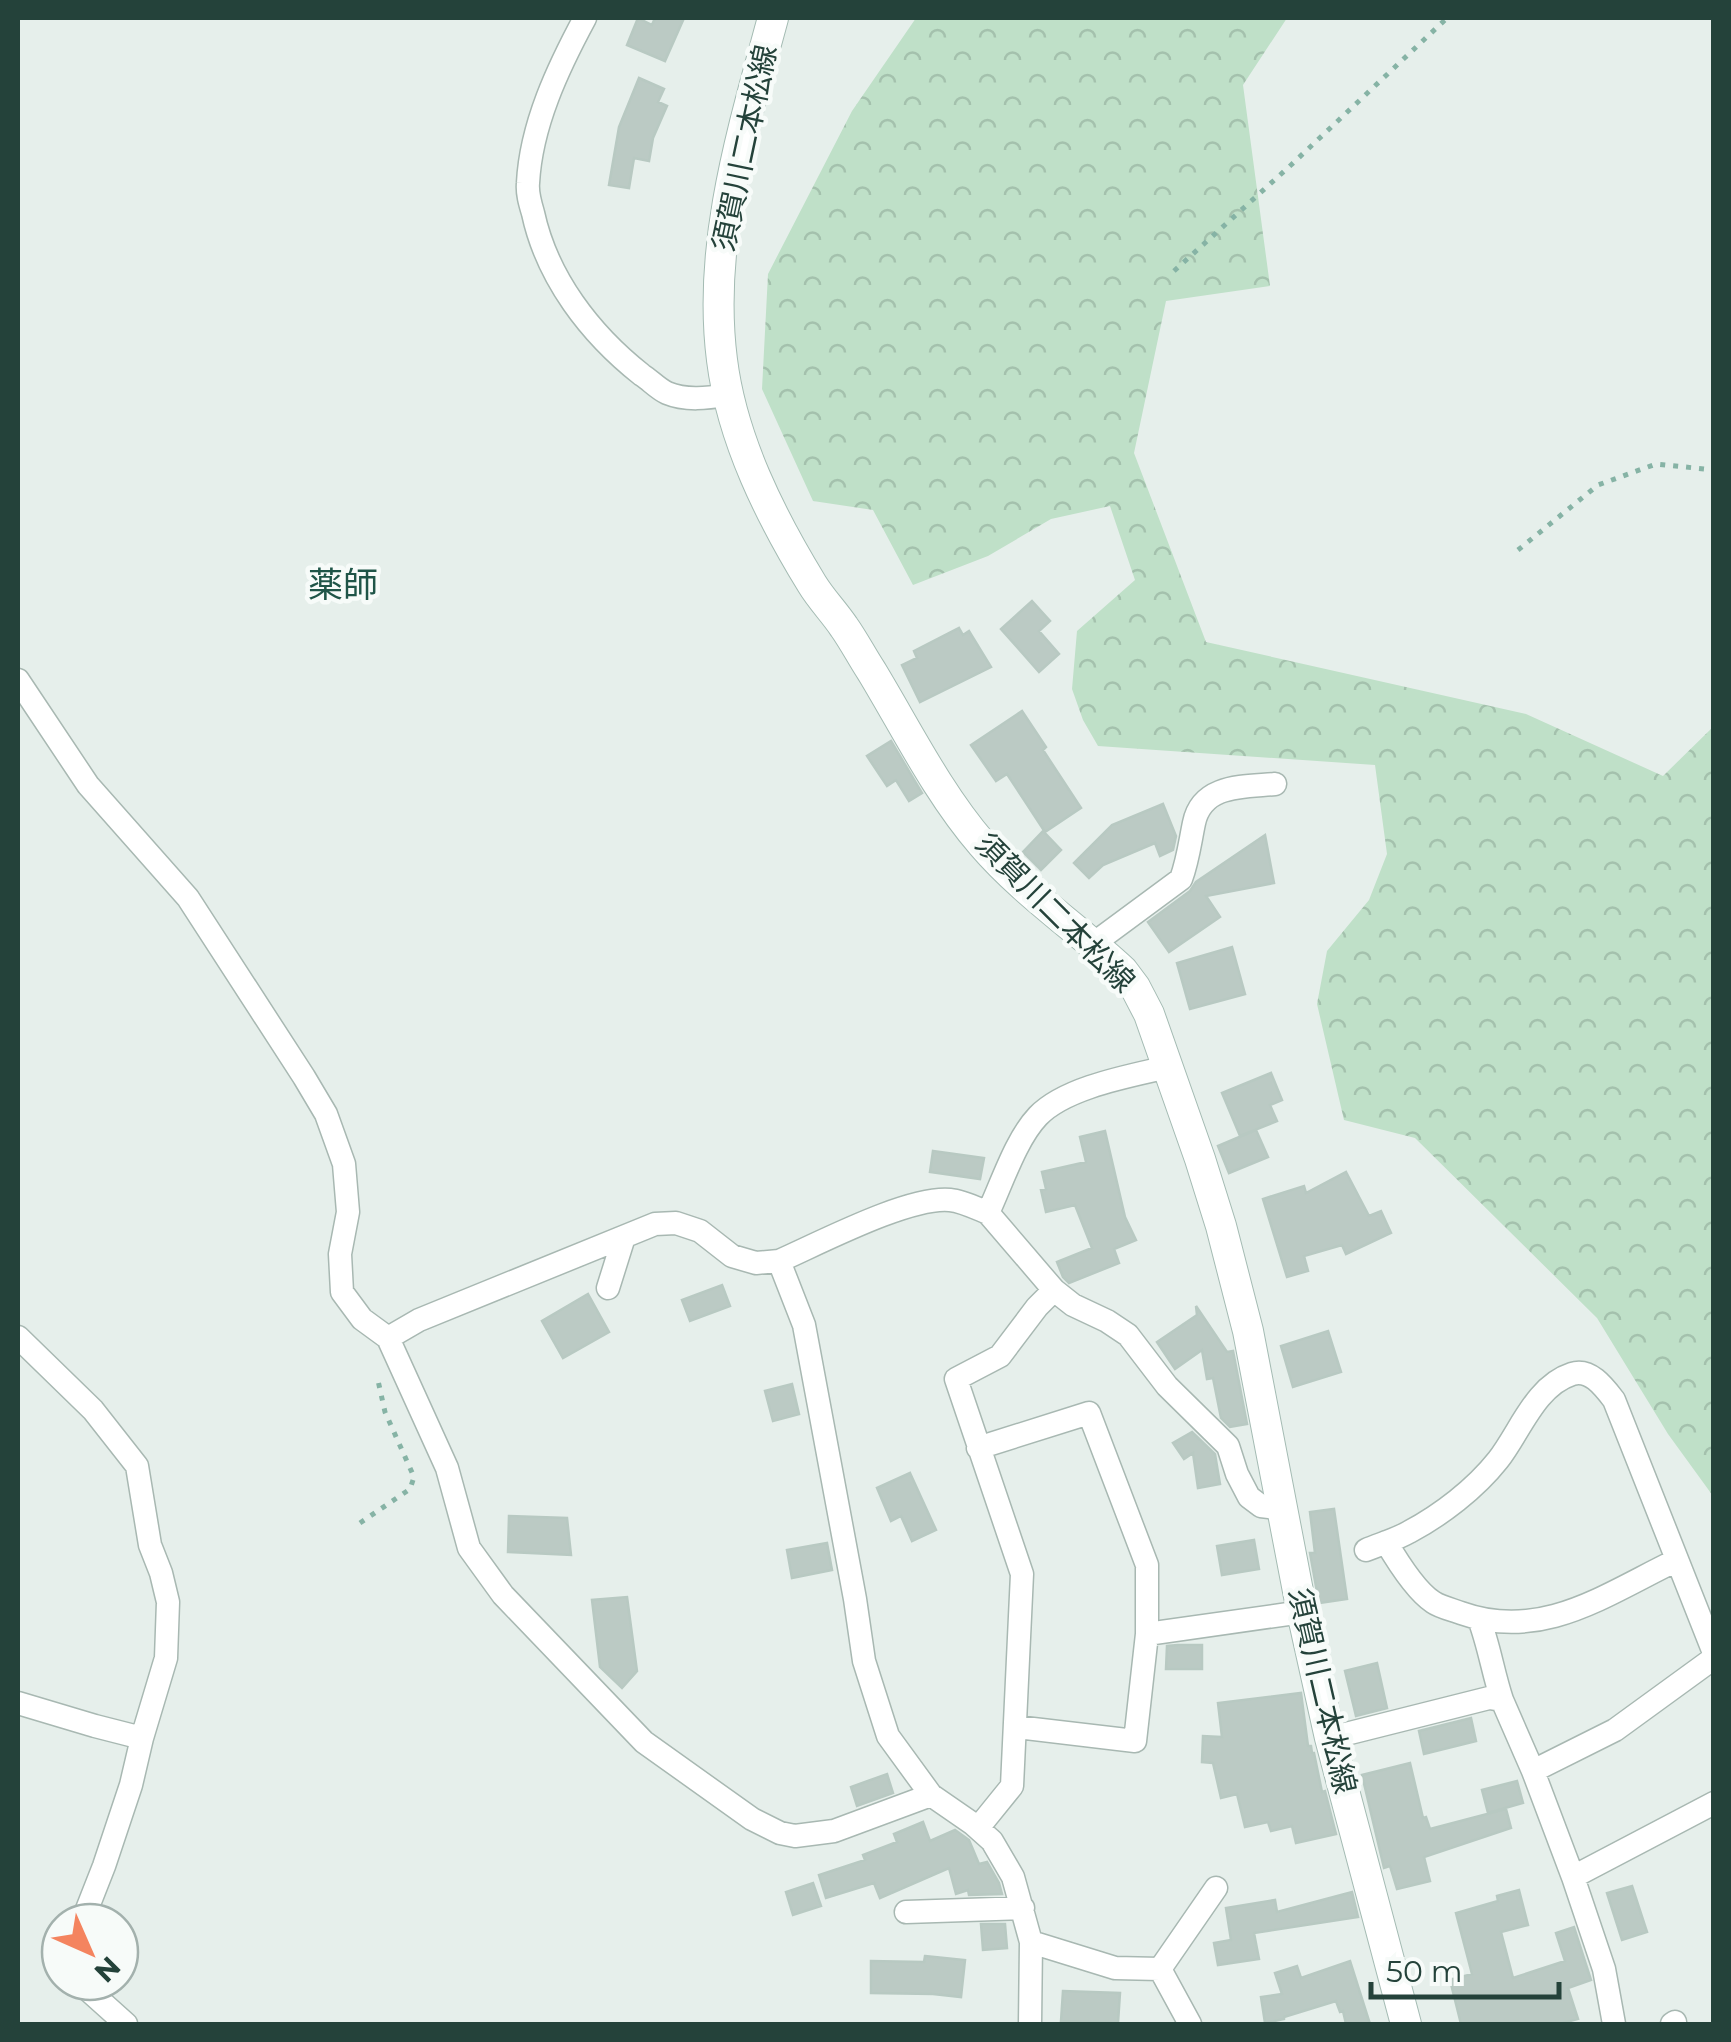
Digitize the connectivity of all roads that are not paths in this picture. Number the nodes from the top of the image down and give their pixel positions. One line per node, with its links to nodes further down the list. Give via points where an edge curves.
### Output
1 (585, 18): 3 (street, via 532,148 527,188 537,234 568,296 629,364 666,393)
2 (773, 18): 3 (main road, 須賀川二本松線, via 722,230 718,288)
3 (727, 395): 6 (main road, 須賀川二本松線, via 742,446 786,538 950,802 1007,870)
4 (18, 680): 14 (street, via 88,786 188,898 326,1114 344,1164 342,1292 362,1320)
5 (1275, 784): 6 (street, via 1208,797 1198,808 1181,879)
6 (1093, 944): 7 (main road, 須賀川二本松線, via 1135,987)
7 (1168, 1067): 8 (street, via 1097,1085 1040,1114); 16 (main road, 須賀川二本松線, via 1221,1226)
8 (988, 1212): 10 (street, via 952,1200 929,1201); 12 (street)
9 (624, 1237): 10 (street, via 676,1223 700,1230 732,1256 756,1264); 11 (street); 14 (street)
10 (780, 1261): 28 (street, via 804,1324 864,1661 888,1736)
11 (608, 1288)
12 (1054, 1290): 15 (street, via 1000,1356 956,1379); 16 (street, via 1128,1335 1167,1386 1228,1446 1249,1497)
13 (18, 1336): 25 (street, via 93,1410 137,1466 168,1602 166,1658)
14 (388, 1338): 28 (street, via 447,1468 469,1548 503,1595 644,1742 752,1820 795,1836 834,1831)
15 (978, 1448): 20 (street, via 1090,1413 1147,1565); 24 (street, via 1022,1574)
16 (1283, 1509): 18 (main road, 須賀川二本松線)
17 (1677, 1560): 19 (street, via 1563,1616 1535,1622); 19 (street, via 1614,1400 1590,1375 1576,1372 1542,1395 1497,1461 1459,1498 1376,1546 1433,1602); 21 (street)
18 (1302, 1612): 20 (street); 26 (main road, 須賀川二本松線)
19 (1478, 1619): 22 (street)
20 (1147, 1634): 24 (street, via 1135,1741)
21 (1714, 1656): 27 (street, via 1615,1730)
22 (1502, 1700): 26 (street); 27 (street)
23 (18, 1703): 25 (street)
24 (1016, 1727): 30 (street, via 1012,1786)
25 (142, 1738): 33 (street)
26 (1330, 1738): 42 (main road, 須賀川二本松線)
27 (1533, 1771): 31 (street)
28 (931, 1795): 30 (street)
29 (1714, 1803): 31 (street)
30 (978, 1828): 34 (street, via 1013,1877)
31 (1573, 1877): 43 (street)
32 (1216, 1888): 37 (street)
33 (90, 1902)
34 (1023, 1908): 35 (street); 36 (street)
35 (906, 1912)
36 (1031, 1942): 37 (street, via 1115,1968); 40 (street)
37 (1160, 1969): 41 (street)
38 (101, 2002): 39 (street)
39 (126, 2024)
40 (1030, 2024)
41 (1190, 2024)
42 (1406, 2024)
43 (1614, 2024)

